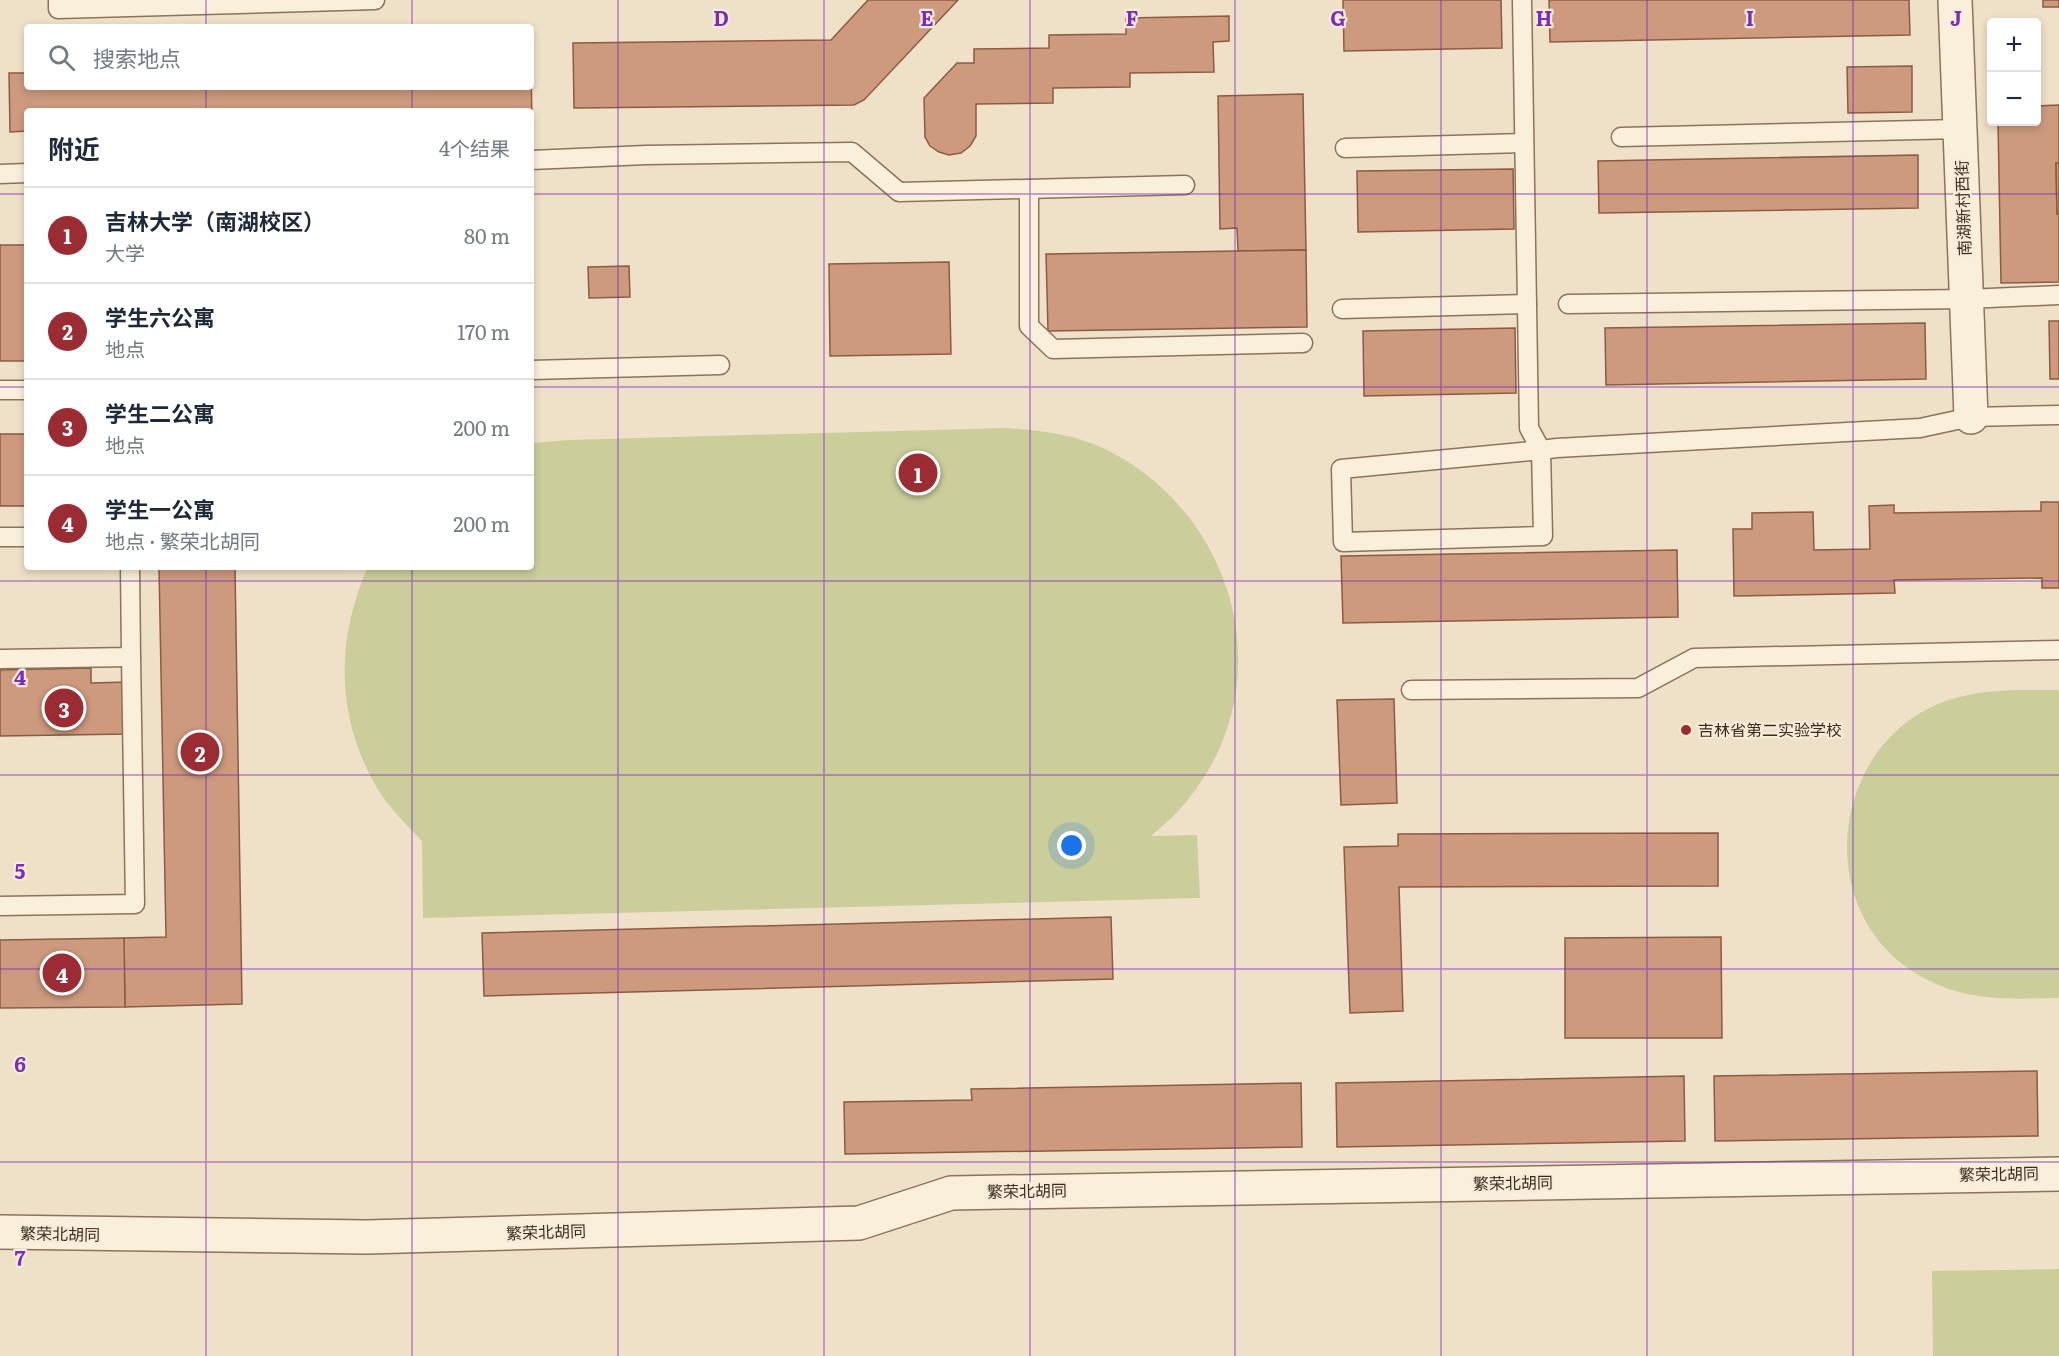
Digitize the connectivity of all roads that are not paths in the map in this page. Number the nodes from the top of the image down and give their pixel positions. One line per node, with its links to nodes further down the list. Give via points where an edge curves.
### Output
1 (58, 0): 2 (lane, via 58,9)
2 (375, 0)
3 (1522, 0): 7 (lane)
4 (1955, 0): 5 (street, 南湖新村西街)
5 (1960, 129): 6 (lane); 15 (street, 南湖新村西街)
6 (1621, 137)
7 (1524, 143): 8 (lane); 16 (lane)
8 (1345, 148)
9 (534, 160): 13 (lane, via 645,154 852,152 899,192)
10 (24, 173): 11 (lane)
11 (0, 174)
12 (1185, 185): 13 (lane)
13 (1029, 189): 19 (lane, via 1029,326 1053,349)
14 (2059, 295): 15 (lane)
15 (1966, 299): 17 (lane); 25 (street, 南湖新村西街)
16 (1527, 304): 18 (lane); 26 (lane, via 1529,429)
17 (1568, 304)
18 (1342, 309)
19 (1303, 343)
20 (720, 365): 21 (lane)
21 (534, 370)
22 (0, 390): 23 (lane)
23 (24, 390)
24 (2059, 416): 25 (lane)
25 (1971, 417): 26 (lane, via 1920,429)
26 (1541, 450): 26 (lane, via 1341,469 1343,542 1543,536)
27 (0, 537): 28 (lane)
28 (24, 537)
29 (130, 570): 31 (lane)
30 (2059, 650): 33 (lane, via 1694,658 1638,688)
31 (131, 657): 32 (lane); 34 (lane, via 135,904)
32 (0, 659)
33 (1411, 690)
34 (0, 906)
35 (2059, 1174): 36 (street, 繁荣北胡同, via 951,1193 847,1224 367,1237)
36 (0, 1232)

